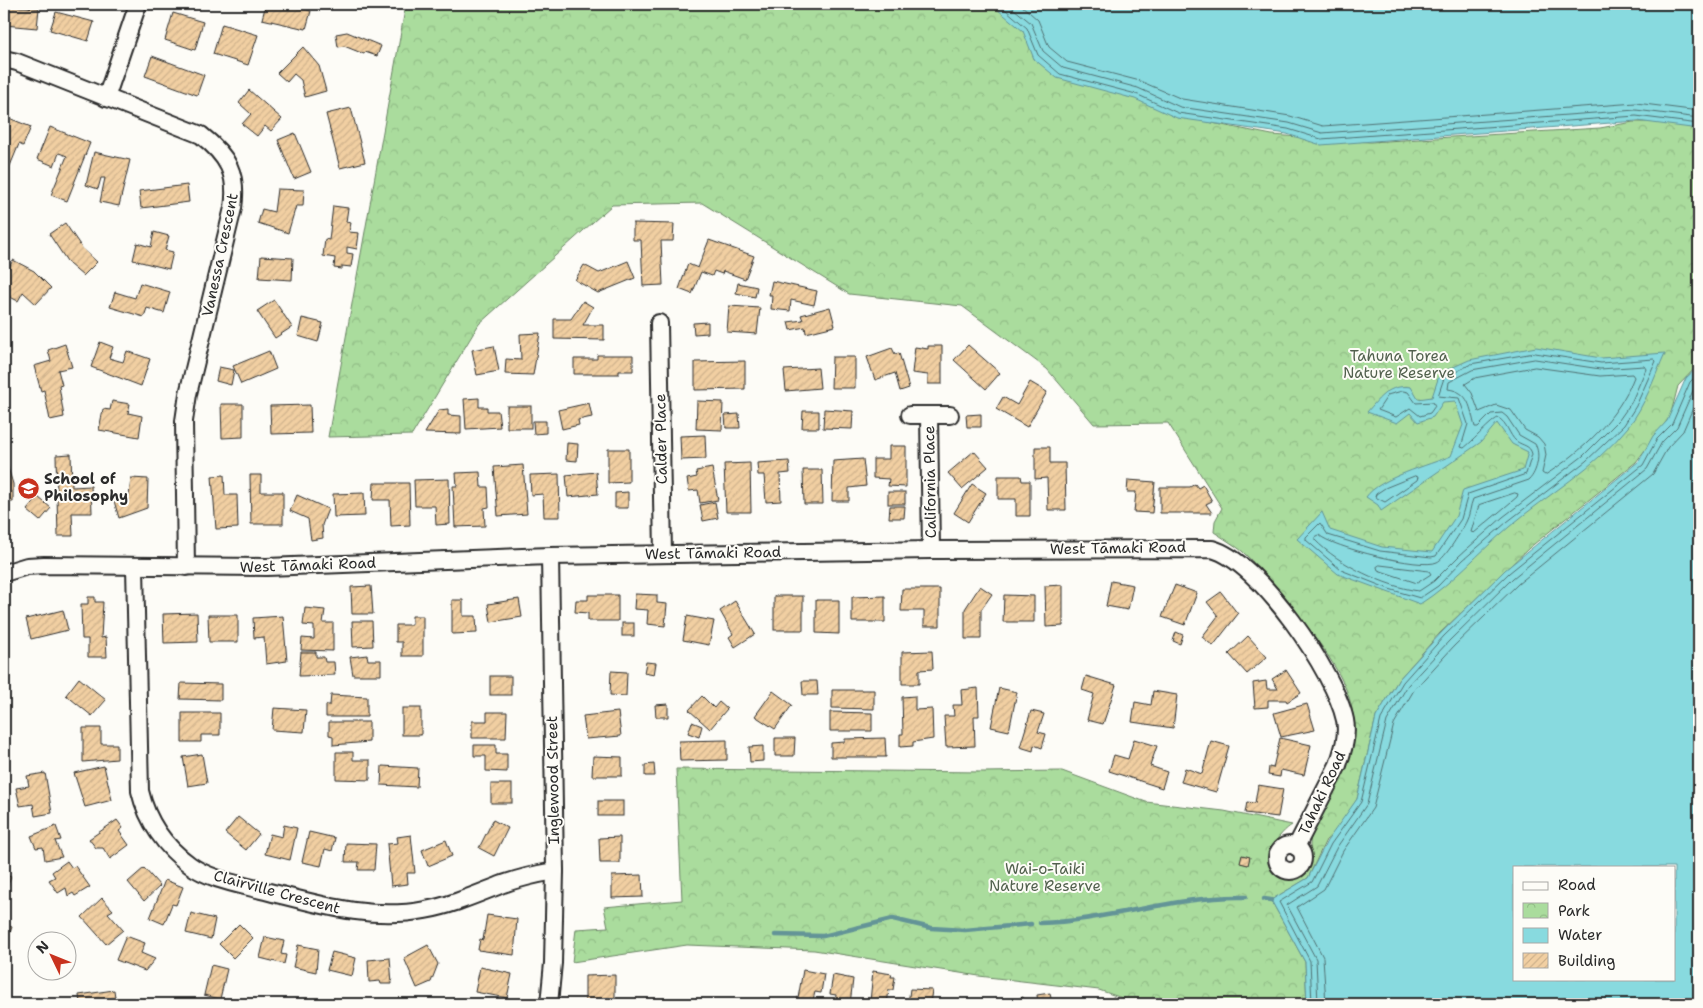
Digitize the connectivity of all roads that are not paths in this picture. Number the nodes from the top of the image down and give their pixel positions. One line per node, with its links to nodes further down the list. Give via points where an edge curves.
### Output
1 (138, 4): 3 (street)
2 (4, 59): 3 (street, Vanessa Crescent)
3 (106, 98): 12 (street, Vanessa Crescent, via 201,135 224,157 235,183 233,208 184,421)
4 (659, 323): 9 (street, Calder Place)
5 (910, 415): 6 (street, California Place)
6 (929, 415): 7 (street, California Place); 8 (street, California Place)
7 (950, 415)
8 (931, 550): 9 (street, West Tāmaki Road); 14 (street, West Tāmaki Road, via 1200,547 1222,551 1243,565 1310,645 1330,679)
9 (663, 554): 10 (street, West Tāmaki Road)
10 (550, 556): 12 (street, West Tāmaki Road); 16 (street, Inglewood Street)
11 (135, 567): 12 (street, West Tāmaki Road); 13 (street, West Tāmaki Road, via 44,565); 16 (street, Clairville Crescent, via 140,792 147,815 156,829 168,846 191,866 239,884 317,904 382,914 424,911 455,904 524,877)
12 (186, 567)
13 (4, 573)
14 (1342, 709): 15 (street, Tahaki Road, via 1346,737 1343,751)
15 (1296, 846)
16 (555, 871): 17 (street, Inglewood Street)
17 (549, 1004)

